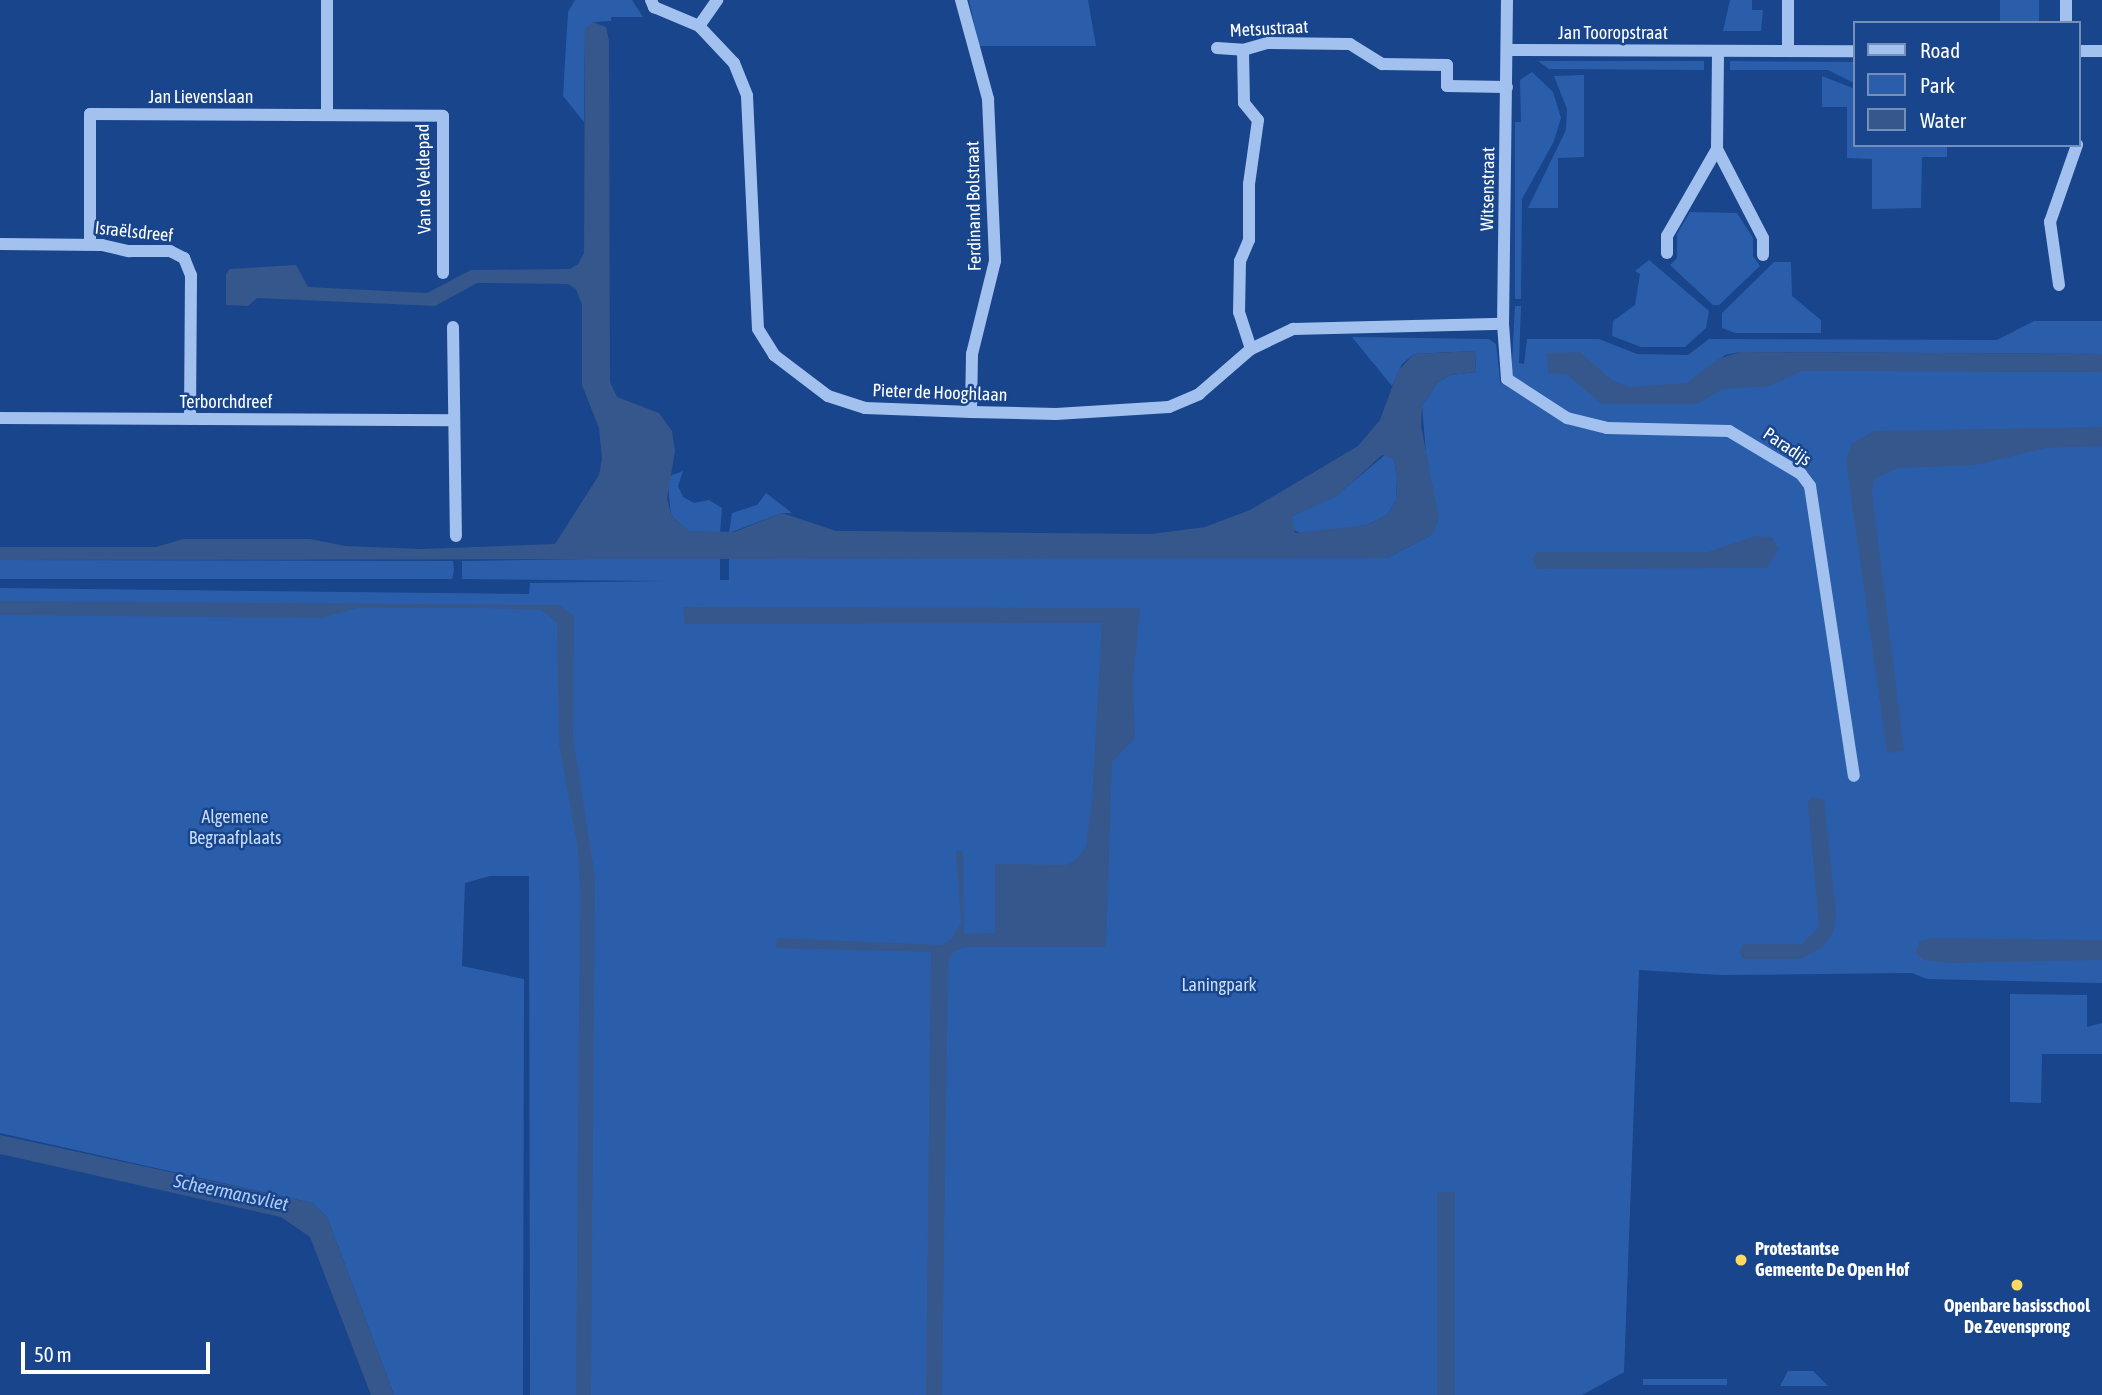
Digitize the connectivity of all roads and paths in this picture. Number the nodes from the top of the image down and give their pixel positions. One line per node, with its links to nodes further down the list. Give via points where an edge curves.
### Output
1 (327, 0): 19 (street)
2 (651, 0): 9 (street, Pieter de Hooghlaan, via 654,8)
3 (717, 0): 9 (street)
4 (961, 0): 32 (street, Ferdinand Bolstraat, via 988,99 995,261 972,354)
5 (1507, 0): 12 (street, Witsenstraat)
6 (1788, 0): 14 (street)
7 (2066, 0): 8 (street)
8 (2066, 21)
9 (699, 26): 32 (street, Pieter de Hooghlaan, via 734,63 747,96 758,329 774,355 828,396 865,408)
10 (1217, 48): 11 (street, Metsustraat)
11 (1243, 50): 18 (street, Metsustraat, via 1268,43 1350,44 1382,64 1447,65 1447,86); 30 (street, via 1244,103 1258,120 1249,184 1249,240 1240,261 1239,312)
12 (1507, 50): 13 (street, Jan Tooropstraat); 18 (street, Witsenstraat)
13 (1718, 51): 14 (street, Jan Tooropstraat); 21 (street)
14 (1788, 51): 15 (street, Jan Tooropstraat)
15 (1854, 51)
16 (2081, 51): 17 (street)
17 (2102, 51)
18 (1507, 87): 28 (street, Witsenstraat)
19 (327, 115): 23 (street, Jan Lievenslaan, via 90,114); 26 (street, Van de Veldepad, via 443,116)
20 (2076, 147): 27 (street, via 2050,222)
21 (1717, 149): 24 (street, via 1667,236); 25 (street, via 1763,237)
22 (0, 244): 23 (street, Israëlsdreef)
23 (90, 244): 34 (street, Israëlsdreef, via 170,251 186,260 191,275)
24 (1667, 253)
25 (1763, 256)
26 (443, 273)
27 (2059, 285)
28 (1503, 324): 30 (street, Pieter de Hooghlaan, via 1293,329); 31 (street, Witsenstraat)
29 (453, 327): 35 (street)
30 (1251, 349): 32 (street, Pieter de Hooghlaan, via 1199,394 1169,407 1056,414)
31 (1507, 379): 37 (street, Paradijs, via 1567,418 1607,429 1729,431 1801,474 1810,486)
32 (971, 412)
33 (0, 418): 34 (street, Terborchdreef)
34 (190, 419): 35 (street, Terborchdreef)
35 (453, 420): 36 (street)
36 (456, 536)
37 (1854, 776)

